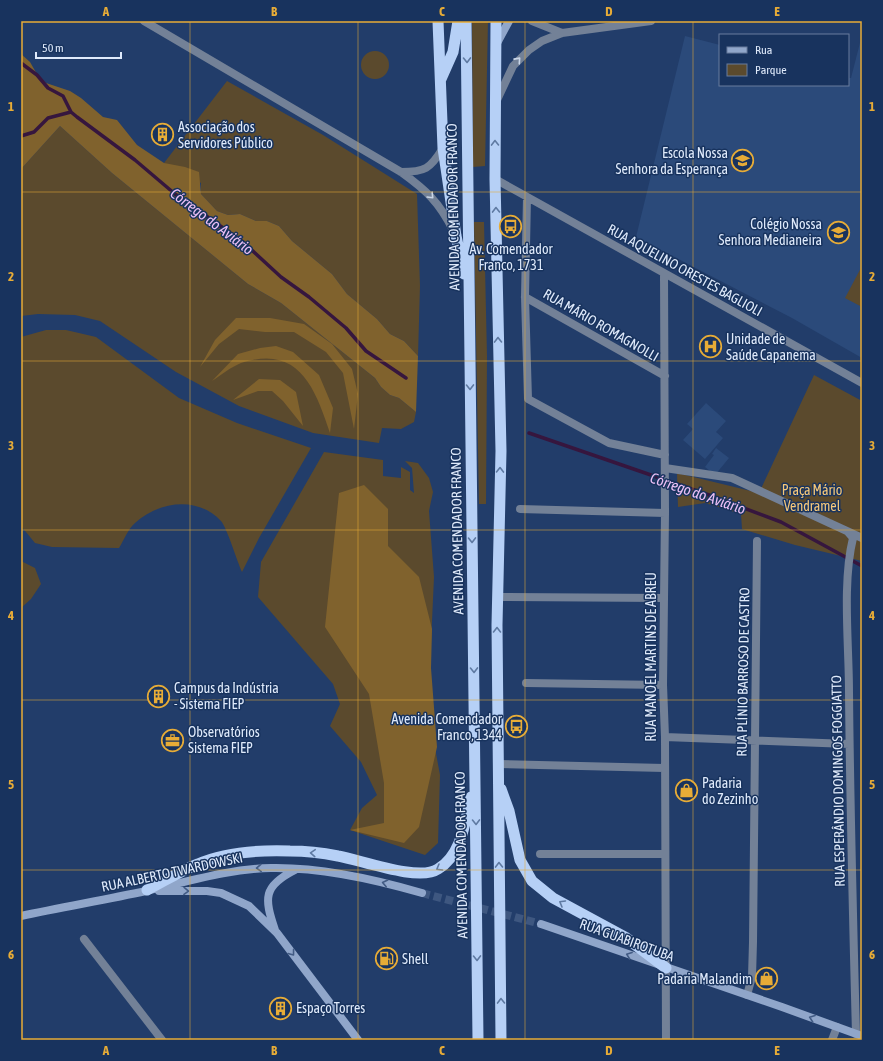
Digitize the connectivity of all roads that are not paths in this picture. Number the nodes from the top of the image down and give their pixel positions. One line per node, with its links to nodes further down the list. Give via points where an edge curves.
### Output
1 (144, 21): 14 (street)
2 (438, 21): 11 (highway)
3 (458, 21): 11 (highway, via 453,52)
4 (466, 21): 19 (highway, AVENIDA COMENDADOR FRANCO, one-way to 19)
5 (496, 21): 10 (highway)
6 (509, 21): 10 (main road)
7 (532, 21): 9 (street)
8 (651, 21): 9 (street)
9 (562, 33): 12 (street, one-way to 9, via 518,59 542,41)
10 (495, 47): 12 (highway)
11 (441, 80): 13 (highway)
12 (494, 107): 15 (highway, one-way to 12)
13 (443, 148): 14 (street, via 434,163 426,169); 17 (highway)
14 (401, 172): 17 (street, one-way to 17, via 435,199)
15 (495, 179): 16 (street, RUA AQUELINO ORESTES BAGLIOLI); 30 (highway, one-way to 15, via 500,440)
16 (527, 197): 18 (street, RUA AQUELINO ORESTES BAGLIOLI); 20 (street)
17 (456, 236): 19 (highway)
18 (664, 274): 21 (street, RUA MANOEL MARTINS DE ABREU); 22 (street, RUA AQUELINO ORESTES BAGLIOLI)
19 (470, 297): 40 (highway, AVENIDA COMENDADOR FRANCO, one-way to 40)
20 (525, 297): 21 (street, RUA MÁRIO ROMAGNOLLI); 23 (street, via 528,399 609,443)
21 (665, 376): 23 (street, RUA MANOEL MARTINS DE ABREU)
22 (862, 383)
23 (665, 455): 24 (street, RUA MANOEL MARTINS DE ABREU)
24 (665, 471): 26 (street, RUA MANOEL MARTINS DE ABREU); 27 (street, via 732,478)
25 (520, 508): 26 (street)
26 (665, 513): 31 (street, RUA MANOEL MARTINS DE ABREU)
27 (847, 531): 28 (street); 36 (street, RUA ESPERÂNDIO DOMINGOS FOGGIATTO, via 853,538 848,567)
28 (862, 538)
29 (757, 541): 35 (street, RUA PLÍNIO BARROSO DE CASTRO)
30 (497, 597): 31 (street); 37 (highway, one-way to 30)
31 (663, 598): 33 (street, RUA MANOEL MARTINS DE ABREU)
32 (526, 683): 33 (street)
33 (663, 685): 34 (street, RUA MANOEL MARTINS DE ABREU)
34 (665, 737): 35 (street); 38 (street, RUA MANOEL MARTINS DE ABREU)
35 (755, 739): 36 (street); 51 (street, RUA PLÍNIO BARROSO DE CASTRO, via 753,942 752,977)
36 (849, 744): 53 (street, RUA ESPERÂNDIO DOMINGOS FOGGIATTO)
37 (498, 764): 38 (street); 39 (highway)
38 (664, 768): 42 (street, RUA MANOEL MARTINS DE ABREU)
39 (498, 781): 50 (highway, one-way to 39, via 625,937 554,898 532,881 520,860 509,811); 57 (highway, one-way to 39)
40 (475, 783): 44 (highway, one-way to 44, via 459,842 453,855 437,870 426,873 408,872 336,855 266,851 219,857 198,863); 56 (highway, AVENIDA COMENDADOR FRANCO, one-way to 56)
41 (540, 854): 42 (street)
42 (664, 854): 50 (street, RUA MANOEL MARTINS DE ABREU)
43 (298, 868): 44 (main road, RUA ALBERTO TWARDOWSKI, one-way to 44, via 230,872); 45 (main road, RUA ALBERTO TWARDOWSKI, one-way to 43, via 345,875); 48 (main road, via 284,875 268,894 267,904)
44 (147, 890): 46 (main road, RUA ALBERTO TWARDOWSKI); 48 (main road, one-way to 48, via 221,893 249,906)
45 (422, 893)
46 (21, 916)
47 (541, 924): 50 (main road, RUA GUABIROTUBA, one-way to 47)
48 (277, 933): 55 (main road, one-way to 55)
49 (84, 939): 54 (street)
50 (666, 968): 51 (main road, RUA GUABIROTUBA); 58 (street, RUA MANOEL MARTINS DE ABREU)
51 (748, 995): 52 (main road, RUA GUABIROTUBA, one-way to 51)
52 (837, 1027): 53 (main road, RUA GUABIROTUBA); 59 (street)
53 (859, 1035)
54 (162, 1040)
55 (358, 1040)
56 (478, 1040)
57 (501, 1040)
58 (666, 1040)
59 (832, 1040)

